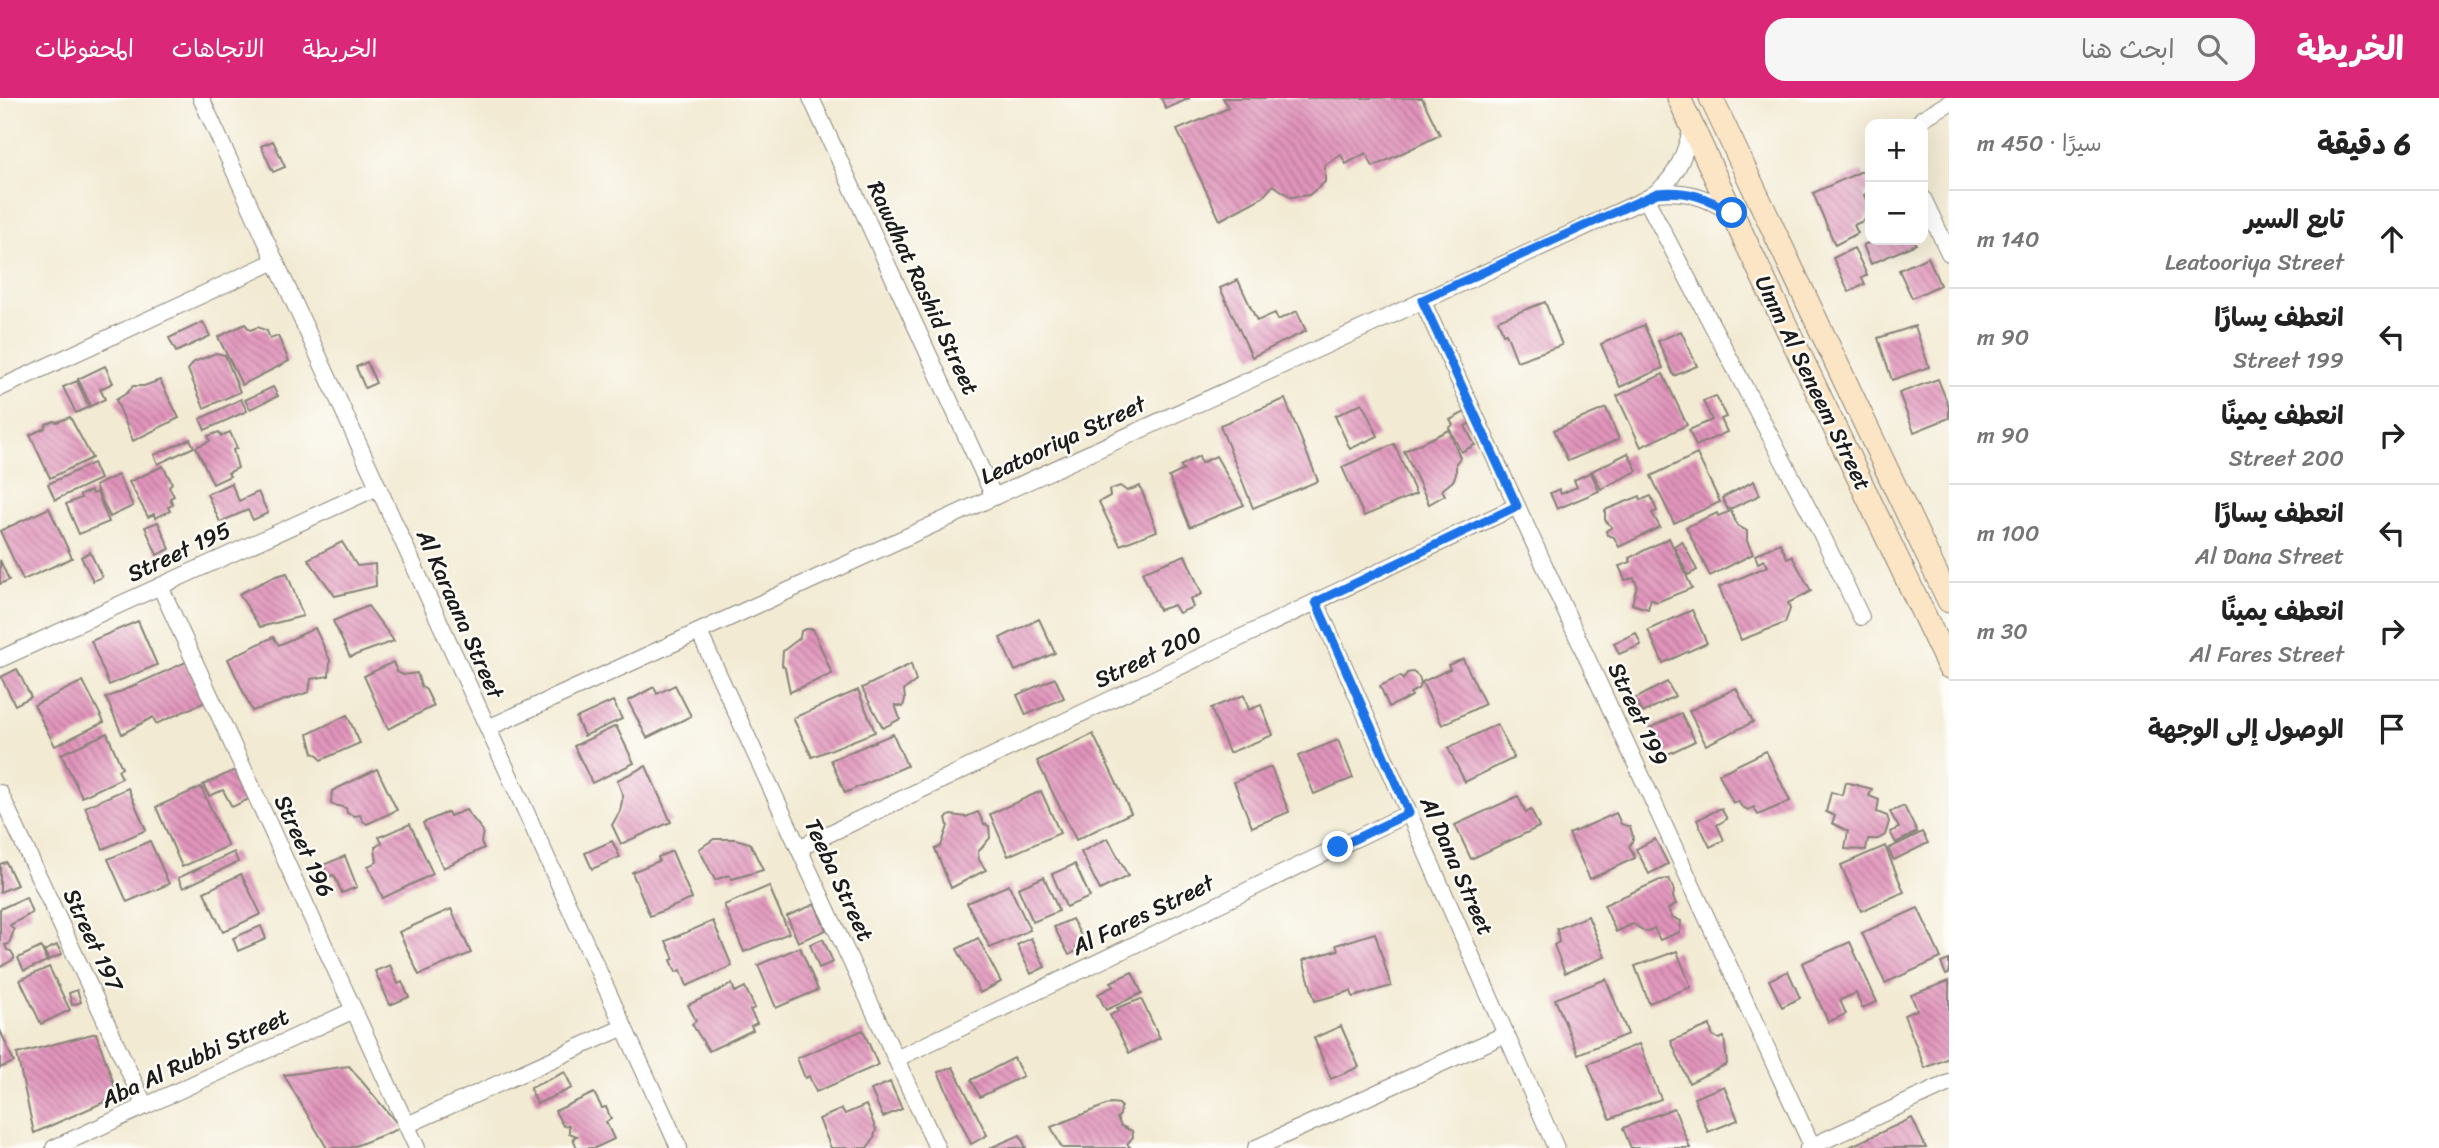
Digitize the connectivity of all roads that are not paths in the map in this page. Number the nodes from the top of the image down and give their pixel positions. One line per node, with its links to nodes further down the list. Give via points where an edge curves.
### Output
1 (201, 98): 14 (street, Al Karaana Street)
2 (811, 98): 18 (street, Rawdhat Rashid Street)
3 (1679, 98): 9 (main road, Umm Al Seneem Street)
4 (1711, 98): 8 (main road, Umm Al Seneem Street)
5 (1726, 98): 8 (street)
6 (1949, 103): 7 (street)
7 (1922, 119)
8 (1723, 126): 21 (main road, Umm Al Seneem Street)
9 (1692, 127): 10 (street, Leatooriya Street, via 1682,163); 12 (main road, Umm Al Seneem Street)
10 (1652, 196): 12 (street, Leatooriya Street, via 1678,191 1698,195); 15 (street, Leatooriya Street); 23 (street)
11 (1928, 209): 13 (street)
12 (1732, 213): 26 (main road, Umm Al Seneem Street)
13 (1949, 253)
14 (275, 261): 16 (street); 17 (street, Al Karaana Street)
15 (1422, 300): 18 (street, Leatooriya Street); 19 (street, Street 199)
16 (0, 388)
17 (378, 487): 20 (street, Street 195); 27 (street, Al Karaana Street)
18 (994, 497): 24 (street, Leatooriya Street)
19 (1517, 506): 22 (street, Street 200); 38 (street, Street 199)
20 (160, 586): 25 (street, Street 195); 31 (street, Street 196)
21 (1949, 601)
22 (1316, 602): 29 (street, Al Dana Street); 30 (street, Street 200)
23 (1861, 617)
24 (699, 632): 27 (street, Leatooriya Street); 30 (street, Teeba Street)
25 (0, 659)
26 (1949, 667)
27 (488, 729): 32 (street, Al Karaana Street)
28 (0, 793): 36 (street, Street 197)
29 (1409, 813): 33 (street, Al Dana Street); 34 (street, Al Fares Street)
30 (799, 848): 34 (street, Teeba Street)
31 (354, 1010): 36 (street, Aba Al Rubbi Street); 37 (street, Street 196)
32 (624, 1027): 37 (street); 41 (street, Al Karaana Street)
33 (1506, 1034): 43 (street); 44 (street, Al Dana Street)
34 (896, 1059): 42 (street, Teeba Street)
35 (1949, 1083): 38 (street)
36 (145, 1106): 39 (street, Aba Al Rubbi Street)
37 (407, 1125): 40 (street, Street 196)
38 (1810, 1147)
39 (54, 1148)
40 (417, 1148)
41 (679, 1148)
42 (937, 1148)
43 (1256, 1148)
44 (1556, 1148)

